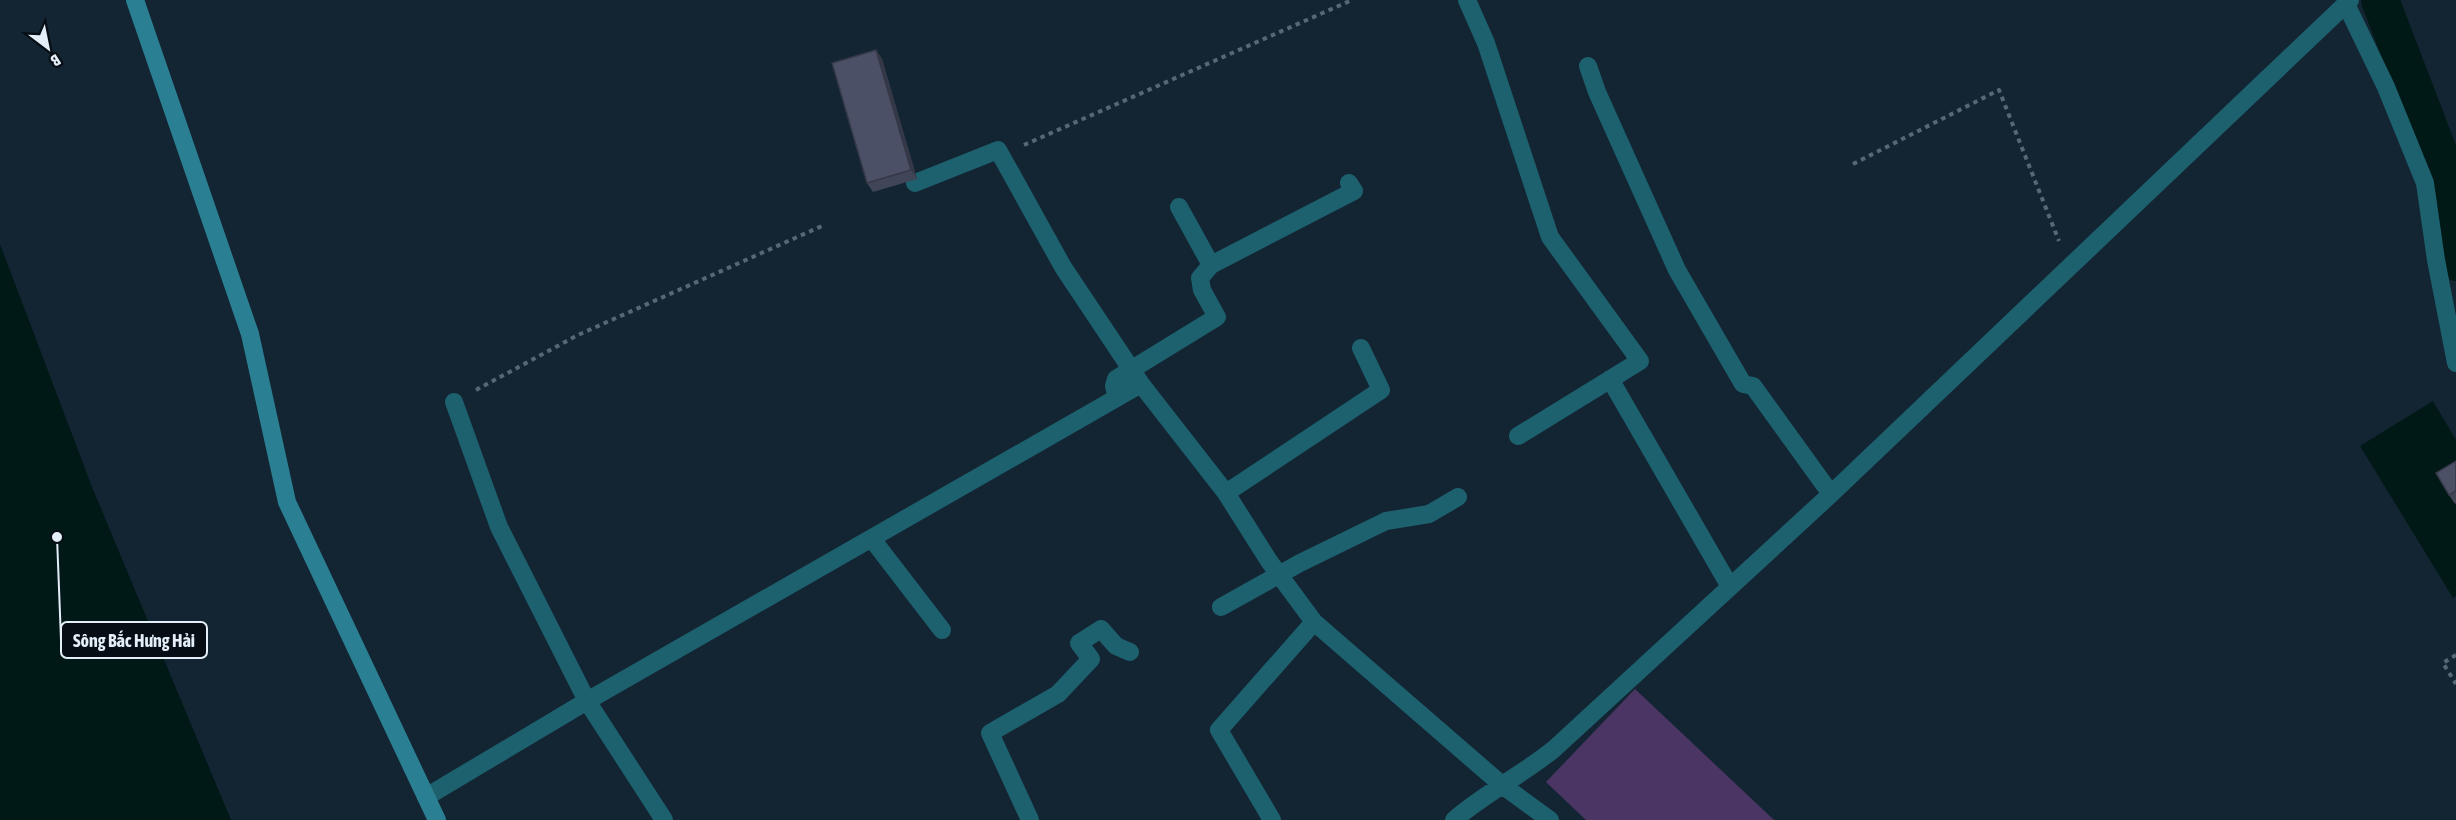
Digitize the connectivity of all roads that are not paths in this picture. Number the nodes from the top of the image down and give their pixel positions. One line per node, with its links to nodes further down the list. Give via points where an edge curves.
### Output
1 (135, 0): 27 (main road, via 250,334 287,502)
2 (1467, 0): 12 (street, via 1490,53 1550,237 1640,361)
3 (2348, 2): 10 (street, via 2425,183); 16 (street)
4 (1588, 66): 16 (street, via 1677,270 1743,384 1753,386)
5 (915, 183): 11 (street, via 998,150 1064,267)
6 (1349, 183): 8 (street, via 1354,191)
7 (1179, 207): 8 (street)
8 (1211, 265): 11 (street, via 1200,278 1217,317)
9 (1361, 348): 15 (street, via 1381,390)
10 (2456, 363)
11 (1136, 376): 15 (street); 18 (street, via 1117,398)
12 (1610, 380): 14 (street); 20 (street)
13 (454, 402): 25 (street, via 499,527)
14 (1518, 436)
15 (1226, 493): 19 (street)
16 (1831, 494): 20 (street)
17 (1458, 497): 19 (street, via 1429,514 1386,521)
18 (872, 540): 23 (street); 25 (street)
19 (1279, 575): 21 (street); 22 (street)
20 (1729, 585): 26 (street, via 1554,749 1526,772)
21 (1221, 607)
22 (1314, 622): 26 (street); 31 (street, via 1219,730)
23 (942, 630)
24 (1130, 651): 30 (street, via 1116,646 1101,629 1080,643 1091,659 1059,693 990,734)
25 (587, 701): 27 (street); 29 (street)
26 (1502, 784): 32 (street); 33 (street)
27 (426, 797): 28 (main road)
28 (437, 820)
29 (664, 820)
30 (1030, 820)
31 (1272, 820)
32 (1454, 820)
33 (1550, 820)

